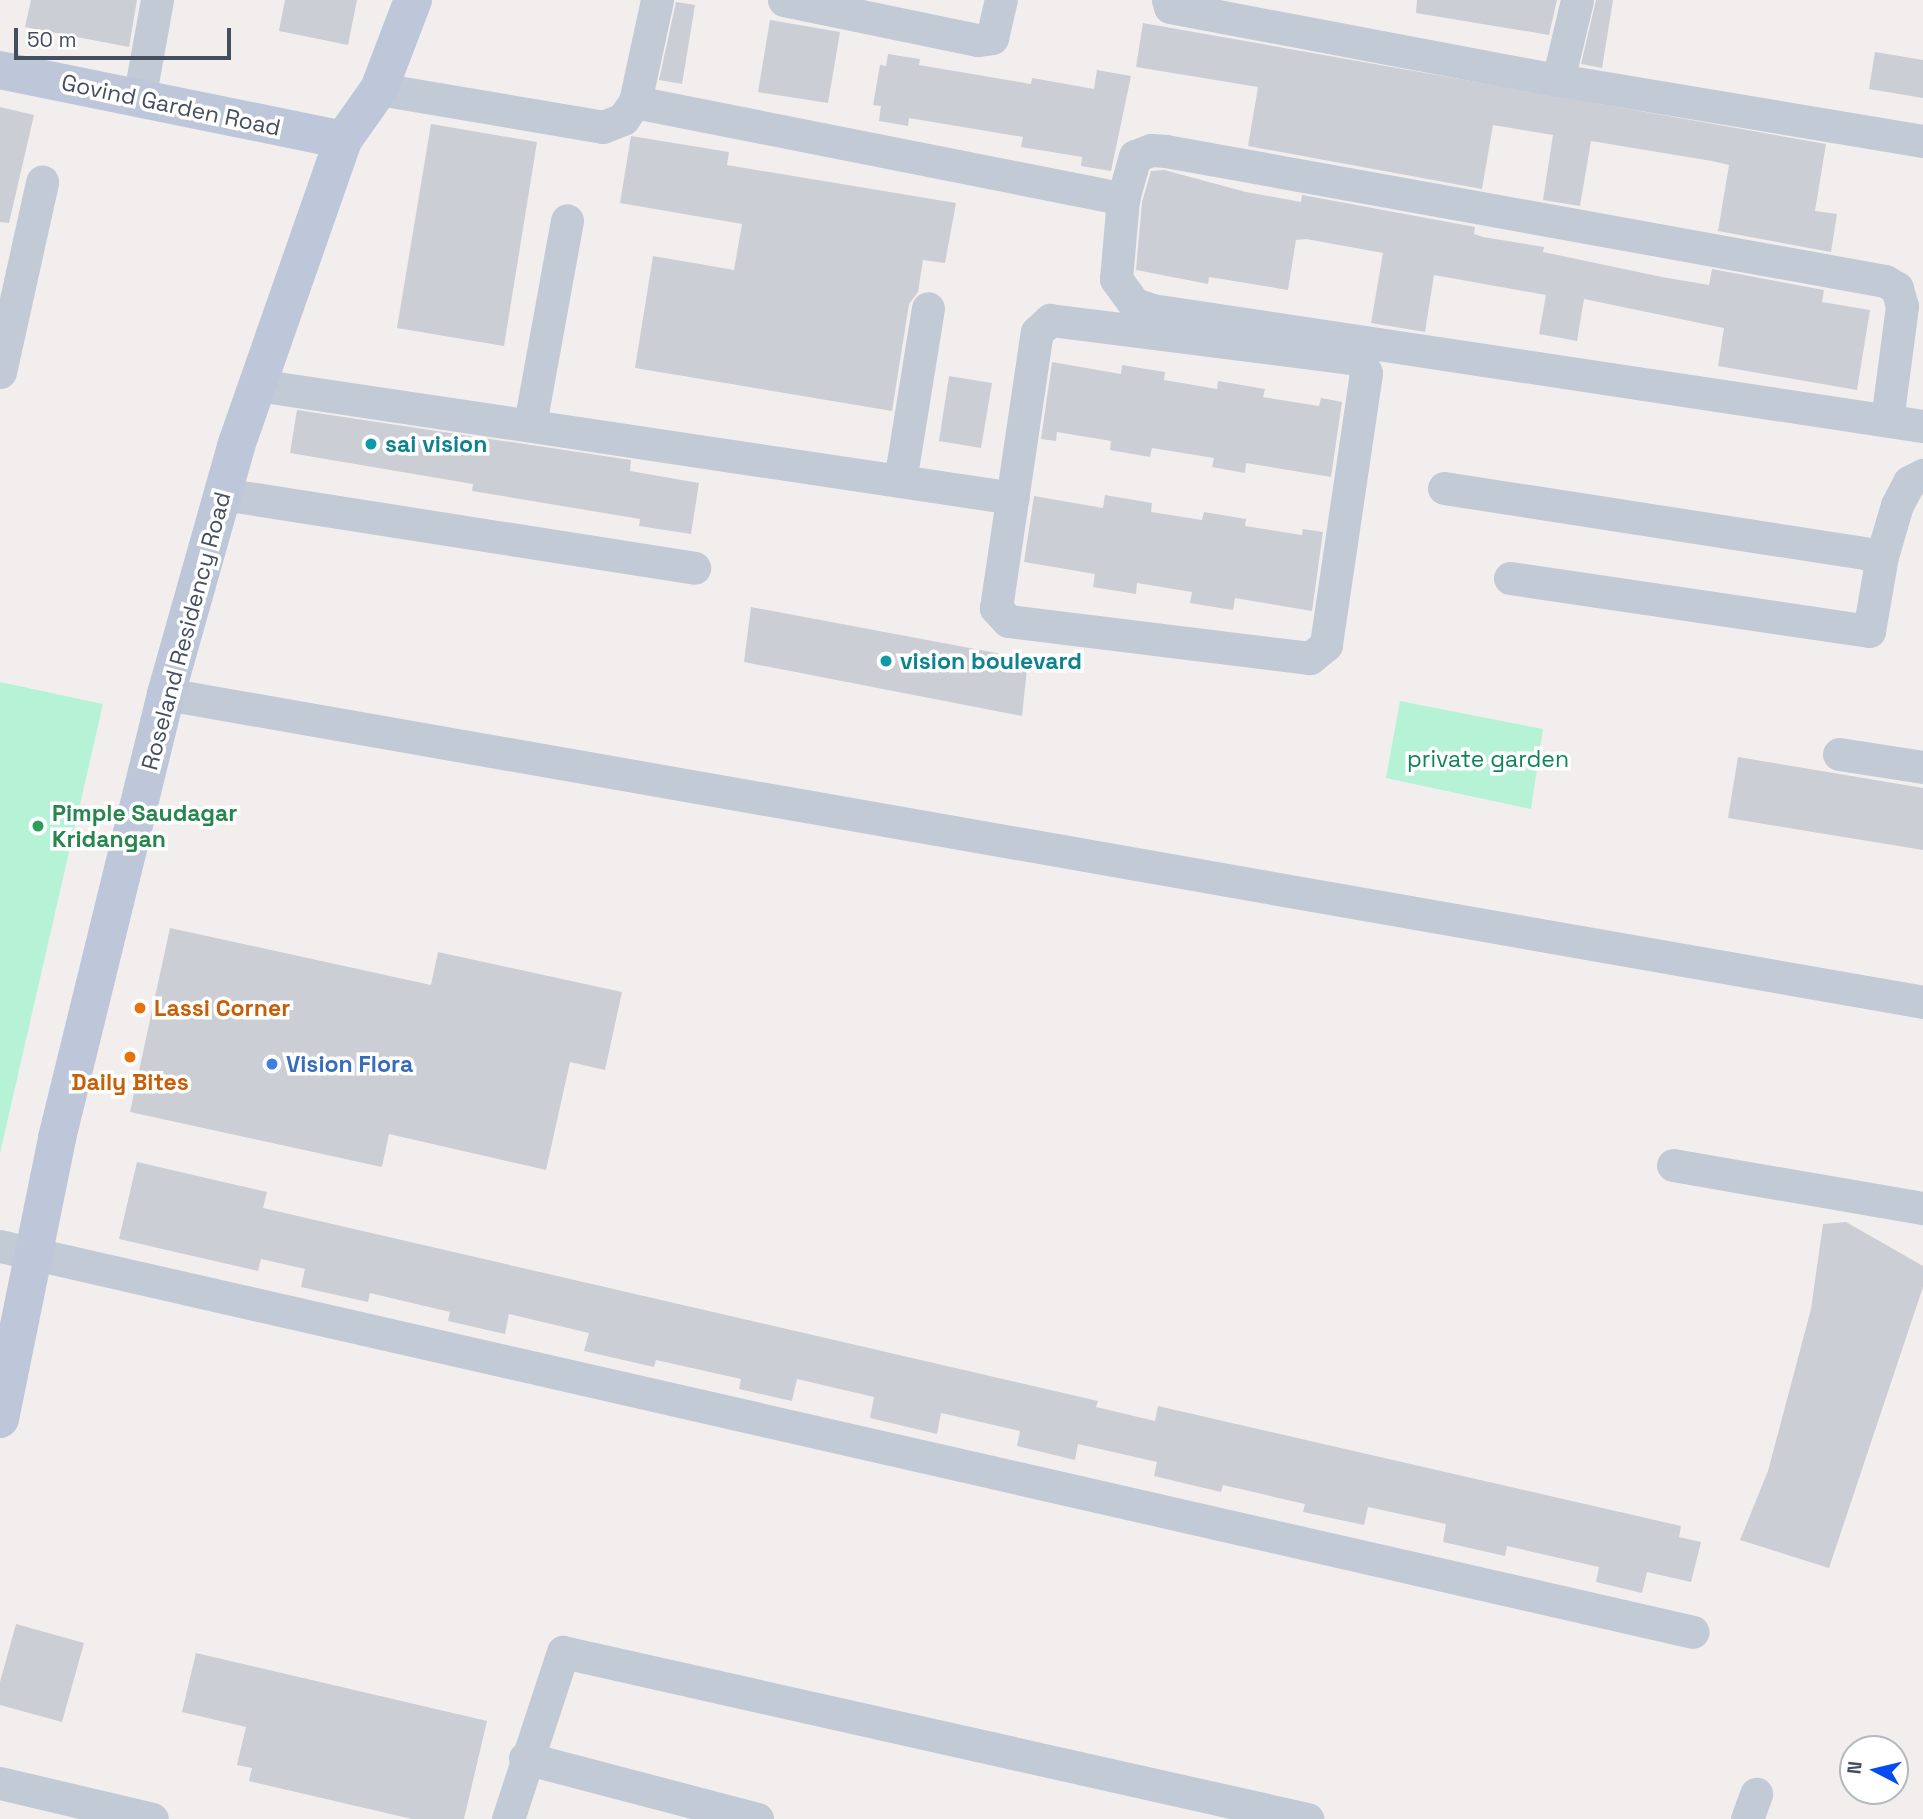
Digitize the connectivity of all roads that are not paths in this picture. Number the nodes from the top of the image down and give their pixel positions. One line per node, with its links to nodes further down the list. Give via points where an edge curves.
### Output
1 (157, 0): 11 (street)
2 (413, 0): 10 (street, Roseland Residency Road)
3 (657, 0): 12 (street)
4 (784, 0): 5 (street, via 978,40 992,38)
5 (1001, 0)
6 (1168, 0): 9 (street, via 1170,7)
7 (1577, 0): 9 (street)
8 (0, 70): 11 (street, Govind Garden Road)
9 (1558, 80): 14 (street)
10 (379, 89): 12 (street, via 603,127 623,119); 13 (street, Roseland Residency Road)
11 (139, 99): 13 (street, Govind Garden Road)
12 (635, 102): 16 (street)
13 (343, 140): 21 (street, Roseland Residency Road)
14 (1923, 141)
15 (42, 182): 19 (street)
16 (1123, 199): 22 (street, via 1116,279 1134,304 1152,310); 22 (street, via 1135,156 1158,150 1885,281 1897,288 1902,306)
17 (567, 220): 23 (street)
18 (928, 308): 26 (street)
19 (4, 336): 20 (street)
20 (0, 372)
21 (257, 385): 23 (street); 28 (street, Roseland Residency Road)
22 (1887, 420): 24 (street)
23 (530, 424): 26 (street)
24 (1923, 426)
25 (1923, 475): 30 (street, via 1909,482 1897,505)
26 (900, 481): 29 (street)
27 (1444, 488): 30 (street)
28 (223, 494): 31 (street); 33 (street, Roseland Residency Road)
29 (1013, 499): 29 (street, via 996,608 1008,621 1310,658 1326,645 1366,373 1360,359 1050,320 1037,332)
30 (1882, 556): 32 (street, via 1869,631)
31 (694, 568)
32 (1510, 578)
33 (166, 694): 36 (street); 39 (street, Roseland Residency Road, via 57,1138)
34 (1839, 754): 35 (street)
35 (1923, 767)
36 (1923, 1002)
37 (1673, 1165): 38 (street)
38 (1923, 1208)
39 (17, 1251): 40 (street, Roseland Residency Road); 41 (street)
40 (0, 1419)
41 (1693, 1632)
42 (525, 1758): 45 (street); 46 (street); 47 (street, via 563,1652)
43 (0, 1783): 44 (street)
44 (152, 1819)
45 (508, 1819)
46 (757, 1819)
47 (1307, 1819)

